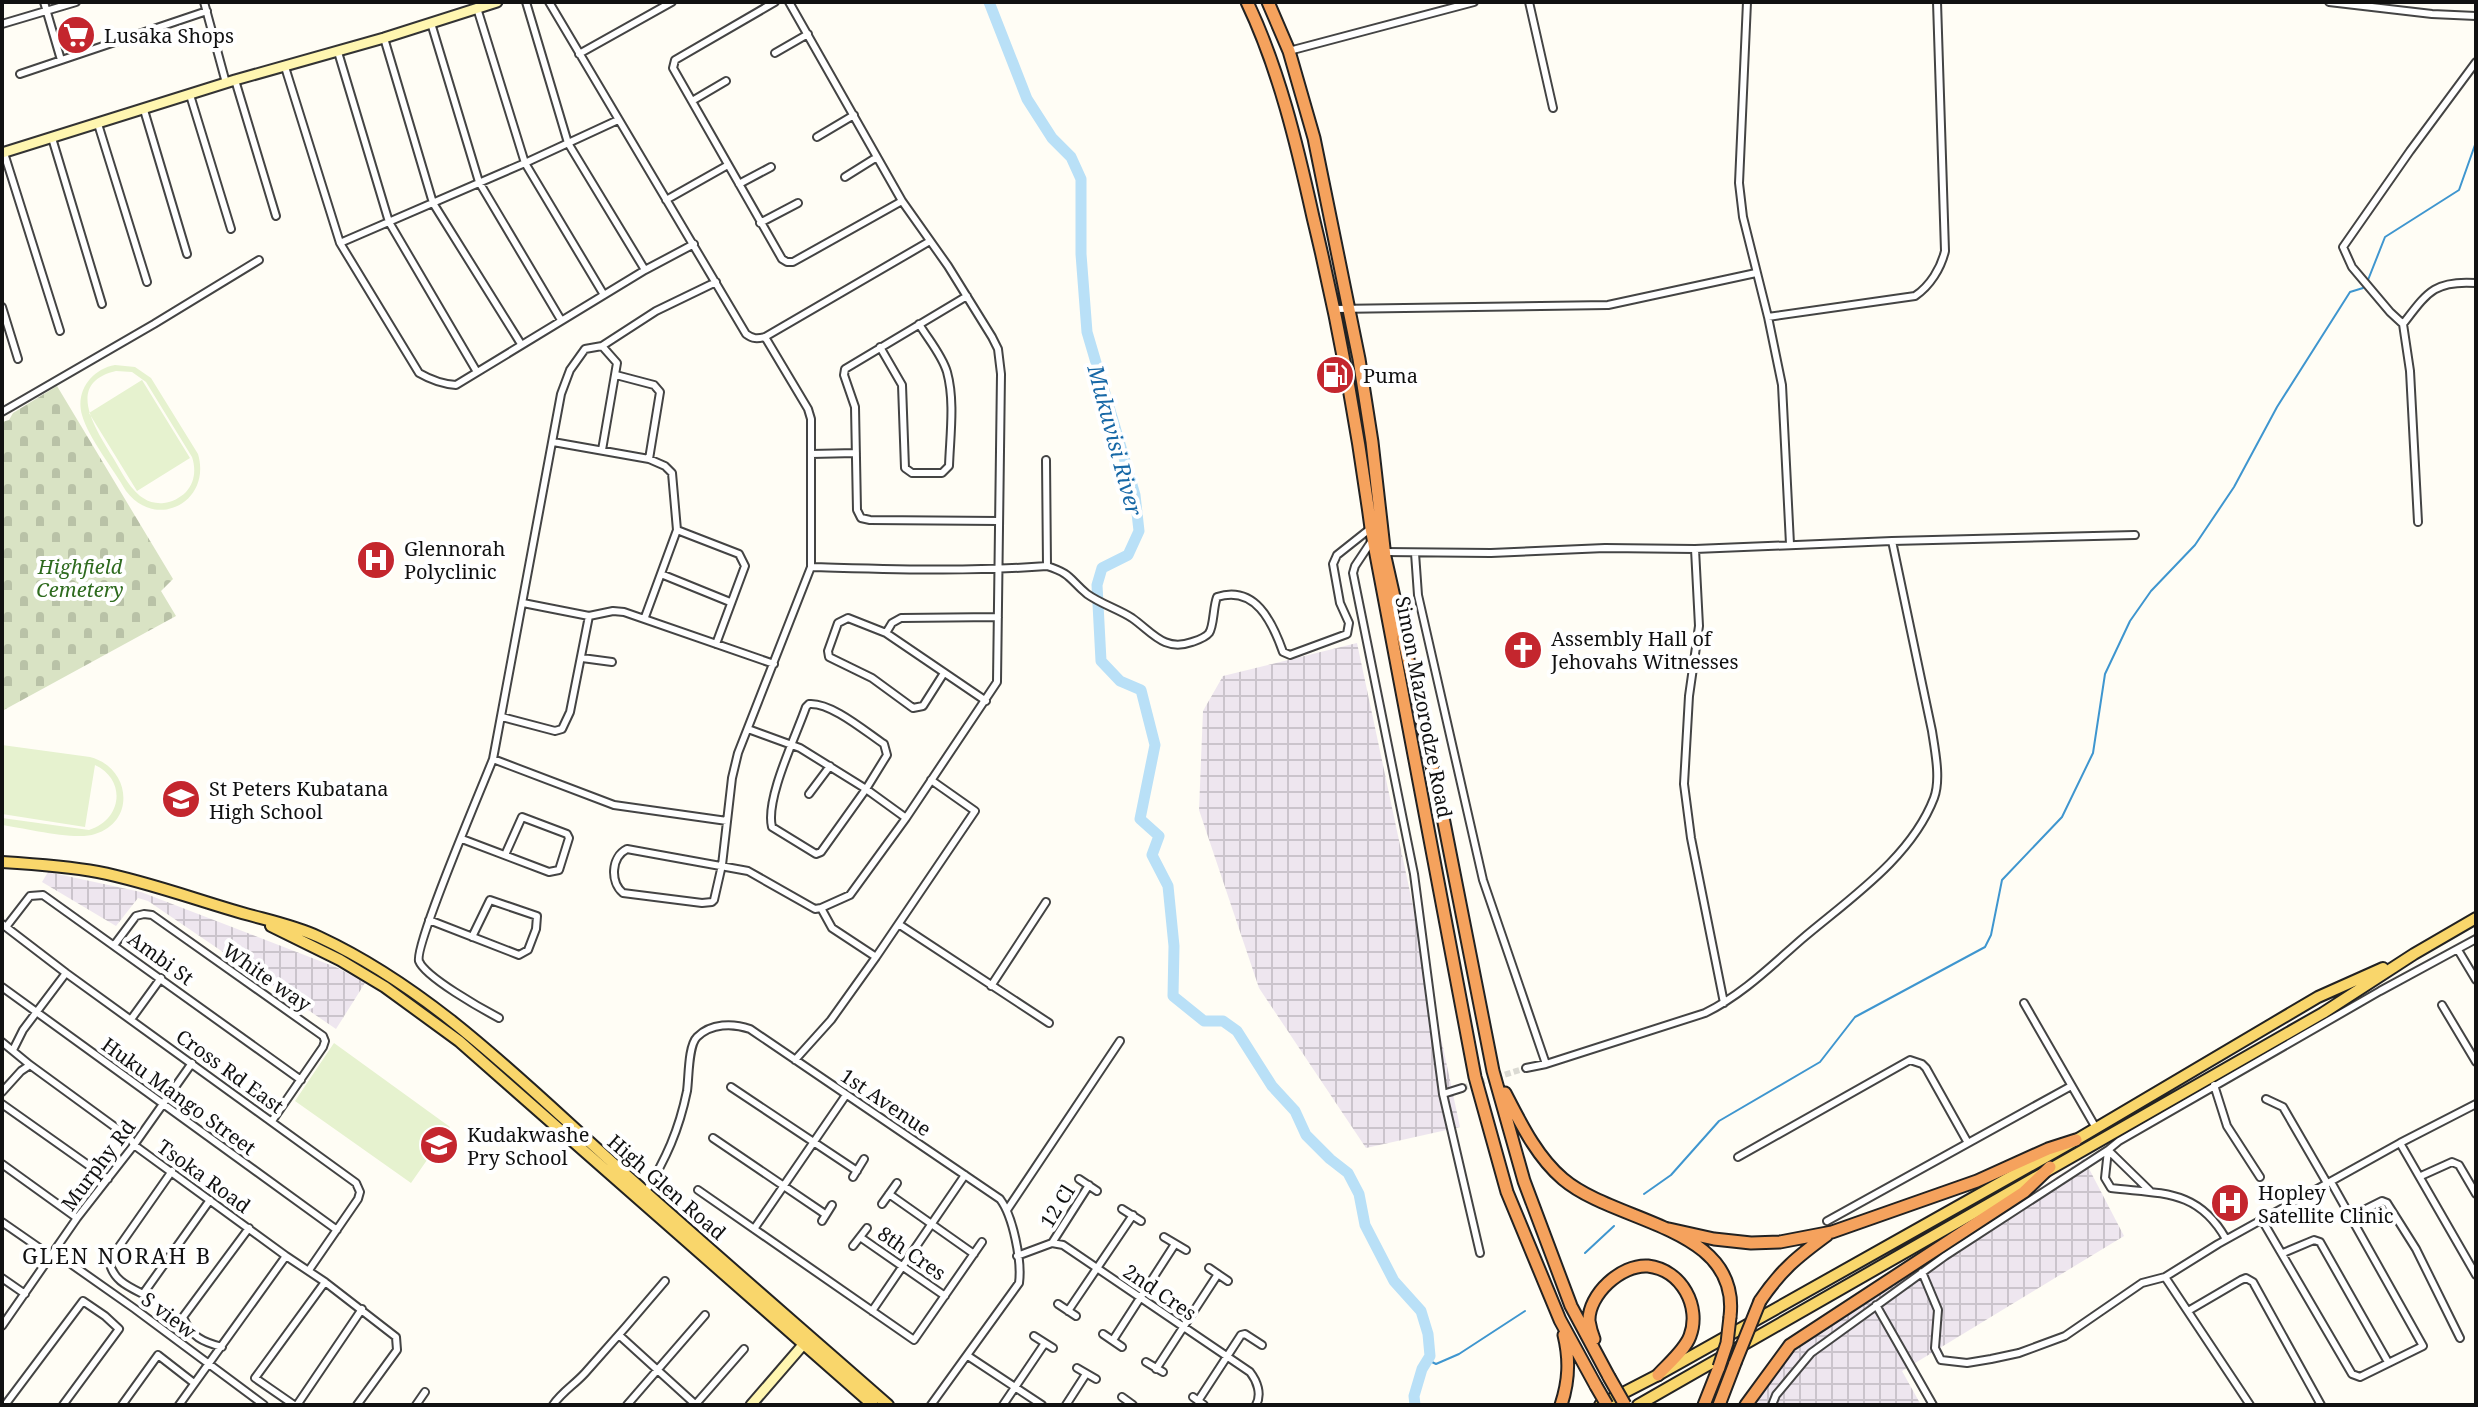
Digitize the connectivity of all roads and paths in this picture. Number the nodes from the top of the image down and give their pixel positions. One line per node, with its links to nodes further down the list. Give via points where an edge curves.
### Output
1 (44, 2): 18 (street)
2 (76, 2): 18 (street)
3 (204, 2): 19 (street)
4 (497, 2): 17 (street)
5 (526, 2): 44 (street)
6 (549, 2): 28 (street)
7 (672, 2): 28 (street)
8 (775, 2): 36 (street, via 675,60 673,68)
9 (789, 2): 23 (street)
10 (1247, 2): 75 (highway, Simon Mazorodze Road, via 1292,130)
11 (1268, 2): 25 (highway, Simon Mazorodze Road)
12 (1474, 2): 25 (street)
13 (1529, 2): 37 (street)
14 (1747, 2): 67 (street, via 1739,183)
15 (1937, 2): 77 (street, via 1945,251 1941,263 1915,296)
16 (2329, 2): 20 (street)
17 (477, 8): 21 (street); 47 (street)
18 (46, 11): 22 (street); 29 (street)
19 (207, 11): 29 (street); 33 (street)
20 (2476, 16)
21 (431, 23): 24 (street); 51 (street)
22 (2, 24)
23 (808, 34): 27 (street); 39 (street)
24 (384, 38): 26 (street); 55 (street)
25 (1289, 51): 76 (highway, Simon Mazorodze Road, via 1314,138)
26 (338, 52): 31 (street); 58 (street)
27 (775, 53)
28 (579, 54): 40 (street)
29 (61, 60): 32 (street)
30 (2476, 62): 80 (street, via 2343,247 2352,267)
31 (285, 67): 33 (street); 62 (street)
32 (20, 74)
33 (231, 81): 35 (street); 57 (street)
34 (726, 81): 36 (street)
35 (190, 95): 38 (street); 60 (street)
36 (692, 101): 48 (street)
37 (1553, 108)
38 (144, 110): 41 (street); 64 (street)
39 (854, 115): 42 (street); 46 (street)
40 (618, 120): 44 (street); 53 (street)
41 (98, 124): 43 (street); 68 (street)
42 (817, 137)
43 (52, 138): 45 (street); 73 (street)
44 (568, 143): 47 (street); 66 (street)
45 (3, 153): 81 (street)
46 (877, 157): 50 (street); 54 (street)
47 (525, 163): 51 (street); 71 (street)
48 (728, 165): 52 (street); 53 (street)
49 (771, 167): 52 (street)
50 (845, 177)
51 (479, 182): 55 (street); 78 (street)
52 (739, 184): 59 (street)
53 (666, 200): 63 (street)
54 (902, 201): 59 (street, via 790,262 782,259); 61 (street)
55 (433, 203): 58 (street); 83 (street)
56 (798, 203): 59 (street)
57 (276, 216)
58 (389, 222): 62 (street); 87 (street)
59 (760, 223)
60 (231, 229)
61 (930, 241): 72 (street); 82 (street)
62 (340, 243): 87 (street, via 419,373 456,385)
63 (694, 244): 66 (street); 69 (street)
64 (187, 254)
65 (259, 260): 89 (street)
66 (645, 270): 71 (street)
67 (1756, 273): 76 (street, via 1608,305); 77 (street)
68 (147, 282)
69 (716, 282): 82 (street, via 746,334); 84 (street, via 656,311)
70 (2476, 283): 80 (street, via 2456,282 2432,290)
71 (604, 295): 78 (street)
72 (967, 296): 79 (street); 96 (street, via 992,337 1000,362)
73 (102, 304)
74 (2, 307): 86 (street)
75 (1335, 309): 76 (street); 99 (highway, Simon Mazorodze Road)
76 (1349, 309): 104 (highway, Simon Mazorodze Road)
77 (1768, 317): 102 (street, via 1782,385)
78 (561, 320): 83 (street)
79 (919, 324): 85 (street); 85 (street, via 949,382 949,466 942,473 912,473 905,468 902,385)
80 (2403, 324): 97 (street)
81 (60, 331)
82 (765, 337): 93 (street, via 808,409)
83 (521, 344): 87 (street)
84 (602, 346): 88 (street, via 616,359); 90 (street, via 585,349 570,370)
85 (880, 347): 92 (street, via 844,371 855,407)
86 (18, 359)
87 (477, 372)
88 (616, 375): 91 (street); 94 (street, via 654,385 660,392)
89 (2, 412)
90 (553, 442): 91 (street); 111 (street)
91 (602, 450): 94 (street)
92 (856, 453): 93 (street); 96 (street, via 861,518)
93 (811, 454): 107 (street)
94 (649, 459): 98 (street, via 672,473)
95 (1046, 460): 106 (street)
96 (999, 521): 108 (street)
97 (2418, 522)
98 (677, 530): 109 (street); 110 (street, via 739,554 745,566)
99 (1372, 534): 106 (street, via 1337,555 1333,564 1349,623 1347,634 1290,655 1283,652 1256,602 1230,593 1217,597 1206,636 1180,645 1160,641 1087,594 1068,574); 176 (street, via 1353,573 1414,874); 266 (highway, Simon Mazorodze Road, via 1475,1077 1507,1192)
100 (2135, 535): 101 (street)
101 (1892, 541): 102 (street); 153 (street, via 1932,731 1933,800 1895,858)
102 (1790, 544): 103 (street)
103 (1695, 549): 105 (street); 153 (street, via 1699,626 1684,784)
104 (1384, 552): 105 (street); 169 (highway, Simon Mazorodze Road)
105 (1415, 553): 166 (street, via 1418,595 1483,880)
106 (1047, 566): 108 (street)
107 (811, 567): 108 (street); 119 (street)
108 (1000, 570): 114 (street)
109 (661, 574): 110 (street); 113 (street)
110 (730, 602): 116 (street)
111 (523, 603): 112 (street); 122 (street)
112 (589, 616): 113 (street, via 613,611); 117 (street)
113 (645, 617): 116 (street)
114 (998, 617): 115 (street, via 901,618); 121 (street, via 999,670)
115 (886, 633): 120 (street); 120 (street, via 842,619 828,654 918,709)
116 (716, 644): 119 (street)
117 (582, 658): 118 (street); 122 (street, via 562,729)
118 (612, 662)
119 (774, 664): 123 (street)
120 (944, 673): 121 (street)
121 (986, 701): 127 (street)
122 (502, 717): 125 (street)
123 (748, 729): 124 (street); 131 (street, via 735,763)
124 (793, 745): 126 (street); 128 (street, via 806,707 815,704 839,714 887,751); 128 (street, via 773,797 771,822 811,853 821,852)
125 (493, 759): 131 (street, via 614,805); 132 (street)
126 (830, 766): 128 (street); 129 (street)
127 (931, 780): 130 (street); 141 (street, via 975,811)
128 (866, 789): 130 (street)
129 (809, 794)
130 (906, 818): 137 (street, via 850,895)
131 (727, 821): 135 (street)
132 (462, 839): 133 (street); 139 (street)
133 (505, 855): 133 (street, via 554,872 569,838 522,817)
134 (2, 862): 210 (main road, High Glen Road, via 63,866 178,892 248,914 340,960 459,1041)
135 (722, 865): 135 (street, via 627,849 617,858 615,887 623,893 712,902); 137 (street, via 748,871 810,908)
136 (1046, 902): 151 (street)
137 (821, 908): 147 (street, via 832,928)
138 (2476, 918): 146 (main road)
139 (429, 920): 142 (street); 158 (street, via 419,948 420,964)
140 (4, 925): 144 (street, Ambi St, via 30,896 43,895); 148 (street, Cross Rd East)
141 (900, 925): 147 (street); 151 (street)
142 (472, 937): 142 (street, via 519,955 528,950 537,916 490,900)
143 (2476, 939): 145 (street)
144 (115, 944): 149 (street, Ambi St); 170 (street, White way, via 136,916 152,915 323,1036 323,1047)
145 (2458, 950): 150 (street); 171 (street)
146 (2414, 954): 183 (main road, via 2318,997); 194 (main road, via 2323,1013)
147 (876, 957): 163 (street)
148 (66, 973): 156 (street); 157 (street, Cross Rd East)
149 (161, 978): 157 (street); 170 (street, Ambi St)
150 (2476, 980)
151 (991, 986): 159 (street)
152 (2, 987): 156 (street, Huku Mango Street)
153 (1724, 1003): 166 (street)
154 (2024, 1003): 172 (street)
155 (2442, 1005): 164 (street)
156 (38, 1013): 162 (street); 180 (street, Huku Mango Street)
157 (132, 1018): 165 (street, Cross Rd East)
158 (499, 1018)
159 (1049, 1023)
160 (1120, 1041): 215 (street)
161 (2, 1042): 162 (street, Tsoka Road)
162 (13, 1050): 167 (street, Tsoka Road)
163 (795, 1060): 177 (street, 1st Avenue); 210 (street, 1st Avenue, via 740,1025 713,1027 698,1035 676,1136)
164 (2476, 1062)
165 (192, 1063): 180 (street, Murphy Rd); 182 (street, Cross Rd East)
166 (1546, 1064): 168 (street)
167 (30, 1065): 175 (street); 189 (street, Tsoka Road)
168 (1526, 1068)
169 (1493, 1071): 227 (highway, via 1529,1140 1563,1179 1597,1202); 283 (highway, Simon Mazorodze Road, via 1524,1181 1571,1306)
170 (301, 1080): 182 (street, White way)
171 (2214, 1085): 190 (street); 198 (street, via 2227,1126)
172 (2071, 1086): 183 (street); 187 (street)
173 (731, 1087): 186 (street)
174 (1462, 1088): 176 (street)
175 (2, 1092)
176 (1443, 1094): 237 (street)
177 (846, 1095): 186 (street); 196 (street, 1st Avenue)
178 (2266, 1099): 201 (street, via 2283,1107)
179 (2, 1104): 199 (street)
180 (163, 1104): 189 (street, Murphy Rd); 228 (street, Huku Mango Street)
181 (2475, 1107): 188 (street)
182 (272, 1121): 228 (street, Cross Rd East, via 359,1186 358,1199)
183 (2096, 1128): 185 (main road)
184 (713, 1138): 203 (street)
185 (2076, 1140): 223 (highway, via 1977,1181); 290 (main road)
186 (813, 1142): 192 (street, via 855,1174); 203 (street)
187 (1968, 1143): 191 (street, via 1926,1068 1910,1060); 223 (street)
188 (2400, 1143): 197 (street); 201 (street)
189 (134, 1145): 195 (street, Tsoka Road); 199 (street, Murphy Rd)
190 (2108, 1150): 207 (street); 207 (street, via 2105,1178 2111,1188); 247 (street)
191 (1738, 1157)
192 (864, 1159)
193 (2, 1164): 218 (street)
194 (2050, 1167): 321 (main road); 324 (highway, via 2024,1192 1790,1345)
195 (172, 1171): 211 (street, Tsoka Road); 211 (street, via 109,1261 117,1278 143,1294)
196 (965, 1175): 215 (street, 1st Avenue); 222 (street)
197 (2421, 1176): 209 (street, via 2452,1162); 249 (street)
198 (2260, 1177)
199 (108, 1179): 218 (street, Murphy Rd)
200 (1079, 1179): 204 (street)
201 (2329, 1182): 217 (street); 219 (street)
202 (897, 1183): 208 (street)
203 (783, 1185): 213 (street, via 824,1218); 226 (street)
204 (1089, 1185): 206 (street); 233 (street, 12 Cl)
205 (698, 1190): 226 (street)
206 (1097, 1191)
207 (2150, 1191): 231 (street, via 2195,1203 2209,1213)
208 (889, 1194): 212 (street); 222 (street)
209 (2476, 1194)
210 (642, 1196): 274 (main road, High Glen Road)
211 (210, 1200): 224 (street, Tsoka Road)
212 (882, 1204)
213 (832, 1205)
214 (1122, 1209): 216 (street)
215 (1007, 1210): 242 (street)
216 (1133, 1215): 220 (street); 244 (street)
217 (2352, 1216): 272 (street, via 2387,1203); 285 (street, via 2423,1346)
218 (77, 1218): 239 (street, Murphy Rd)
219 (2262, 1220): 231 (street); 238 (street)
220 (1141, 1221)
221 (2, 1222): 239 (street, S view)
222 (931, 1223): 240 (street); 243 (street)
223 (1829, 1226): 227 (highway, via 1780,1242 1751,1243); 323 (highway, bridge, via 1778,1275 1760,1301)
224 (249, 1228): 241 (street, Tsoka Road); 277 (street, via 183,1317 189,1331)
225 (867, 1228): 229 (street)
226 (754, 1229): 261 (street)
227 (1669, 1229): 322 (highway, bridge, via 1720,1266 1732,1300 1727,1343)
228 (337, 1230): 246 (street, Cross Rd East)
229 (860, 1237): 235 (street); 243 (street, 8th Cres)
230 (1164, 1237): 234 (street)
231 (2226, 1239): 250 (street)
232 (982, 1242): 240 (street)
233 (1052, 1243): 242 (street); 244 (street, 2nd Cres)
234 (1175, 1244): 236 (street); 257 (street)
235 (853, 1246)
236 (1186, 1250)
237 (1480, 1253)
238 (2283, 1253): 285 (street, via 2320,1242); 285 (street, via 2352,1374 2360,1377)
239 (52, 1254): 255 (street, Murphy Rd); 286 (street, S view)
240 (974, 1254): 256 (street)
241 (286, 1256): 246 (street, Tsoka Road); 277 (street)
242 (1017, 1256): 281 (street, via 1019,1283)
243 (902, 1267): 256 (street, 8th Cres); 261 (street)
244 (1096, 1268): 257 (street, 2nd Cres); 262 (street)
245 (1209, 1268): 248 (street)
246 (309, 1270): 254 (street, Tsoka Road)
247 (1922, 1272): 250 (street, via 1938,1310 1935,1348 1941,1360 1967,1363 2065,1336 2142,1283); 259 (street)
248 (1218, 1274): 253 (street); 268 (street)
249 (2476, 1275)
250 (2165, 1277): 263 (street)
251 (2, 1278): 255 (street)
252 (665, 1281): 270 (street)
253 (1228, 1281)
254 (325, 1282): 260 (street, Tsoka Road); 303 (street, via 255,1378)
255 (25, 1294): 267 (street, Murphy Rd)
256 (945, 1296): 261 (street, via 914,1340)
257 (1141, 1297): 268 (street, 2nd Cres); 273 (street)
258 (1058, 1304): 262 (street)
259 (1876, 1305): 325 (street, via 1811,1353); 326 (street)
260 (362, 1309): 303 (street); 304 (street, Tsoka Road, via 396,1337 397,1350)
261 (872, 1311)
262 (1068, 1311): 265 (street)
263 (2188, 1311): 327 (street); 328 (street, via 2241,1280 2253,1282)
264 (705, 1315): 288 (street)
265 (1076, 1316)
266 (1560, 1320): 317 (highway, via 1569,1368); 319 (highway, Simon Mazorodze Road, bridge)
267 (2, 1326)
268 (1184, 1326): 282 (street, 2nd Cres); 284 (street, via 1160,1370)
269 (1103, 1334): 273 (street)
270 (619, 1335): 288 (street); 306 (street)
271 (1034, 1336): 275 (street)
272 (2460, 1338)
273 (1113, 1340): 278 (street)
274 (807, 1341): 309 (street); 310 (main road, High Glen Road); 311 (main road, High Glen Road)
275 (1045, 1343): 279 (street); 293 (street)
276 (1262, 1345): 282 (street, via 1243,1334)
277 (222, 1347): 286 (street)
278 (1122, 1347)
279 (1053, 1348)
280 (744, 1349): 308 (street)
281 (968, 1356): 293 (street); 312 (street)
282 (1227, 1356): 296 (street); 316 (street, 2nd Cres, via 1255,1378)
283 (1598, 1356): 290 (highway, via 1589,1320 1598,1294 1617,1276 1648,1266 1677,1279 1694,1314 1689,1339); 320 (highway, Simon Mazorodze Road, bridge)
284 (1146, 1362)
285 (2388, 1362)
286 (209, 1365): 292 (street); 302 (street, S view)
287 (1077, 1368): 289 (street)
288 (658, 1370): 307 (street); 308 (street)
289 (1086, 1374): 291 (street); 315 (street)
290 (1658, 1375): 318 (main road)
291 (1096, 1379)
292 (194, 1383): 300 (street, via 158,1355); 301 (street)
293 (1015, 1387): 313 (street); 314 (street)
294 (425, 1392): 305 (street)
295 (1122, 1397): 297 (street)
296 (1199, 1401)
297 (1131, 1404)
298 (5, 1405): 299 (street, via 83,1301 119,1329)
299 (63, 1405)
300 (122, 1405)
301 (179, 1405)
302 (264, 1405)
303 (295, 1405)
304 (357, 1405)
305 (416, 1405)
306 (553, 1405)
307 (627, 1405)
308 (695, 1405)
309 (751, 1405)
310 (873, 1405)
311 (888, 1405)
312 (931, 1405)
313 (1003, 1405)
314 (1042, 1405)
315 (1066, 1405)
316 (1256, 1405)
317 (1561, 1405)
318 (1600, 1405)
319 (1607, 1405)
320 (1625, 1405)
321 (1638, 1405)
322 (1704, 1405)
323 (1719, 1405)
324 (1746, 1405)
325 (1772, 1405)
326 (1933, 1405)
327 (2250, 1405)
328 (2321, 1405)

